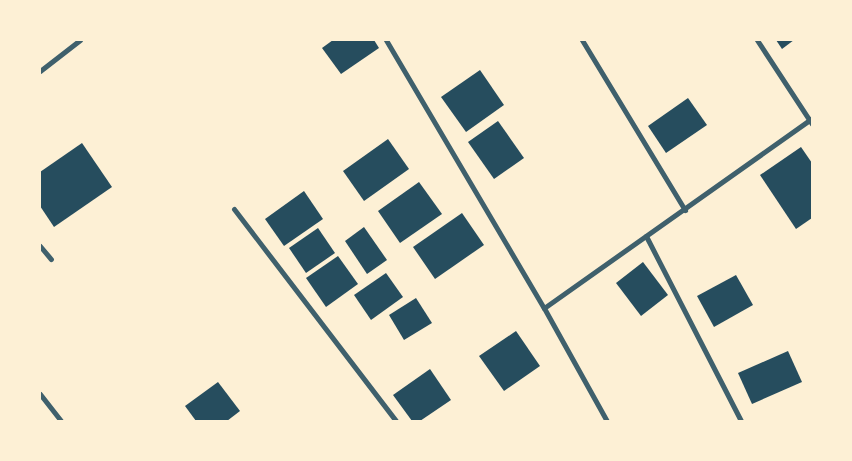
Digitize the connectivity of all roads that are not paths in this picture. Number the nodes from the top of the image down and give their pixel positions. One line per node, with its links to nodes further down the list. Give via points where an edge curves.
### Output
1 (80, 40): 5 (street)
2 (386, 40): 12 (street)
3 (582, 40): 8 (street)
4 (757, 40): 6 (street)
5 (40, 71)
6 (811, 121): 8 (street)
7 (234, 209): 15 (street)
8 (685, 210): 9 (street)
9 (646, 236): 12 (street); 17 (street)
10 (40, 246): 11 (street)
11 (50, 259)
12 (544, 308): 16 (street)
13 (40, 394): 14 (street)
14 (61, 421)
15 (396, 421)
16 (607, 421)
17 (741, 421)

